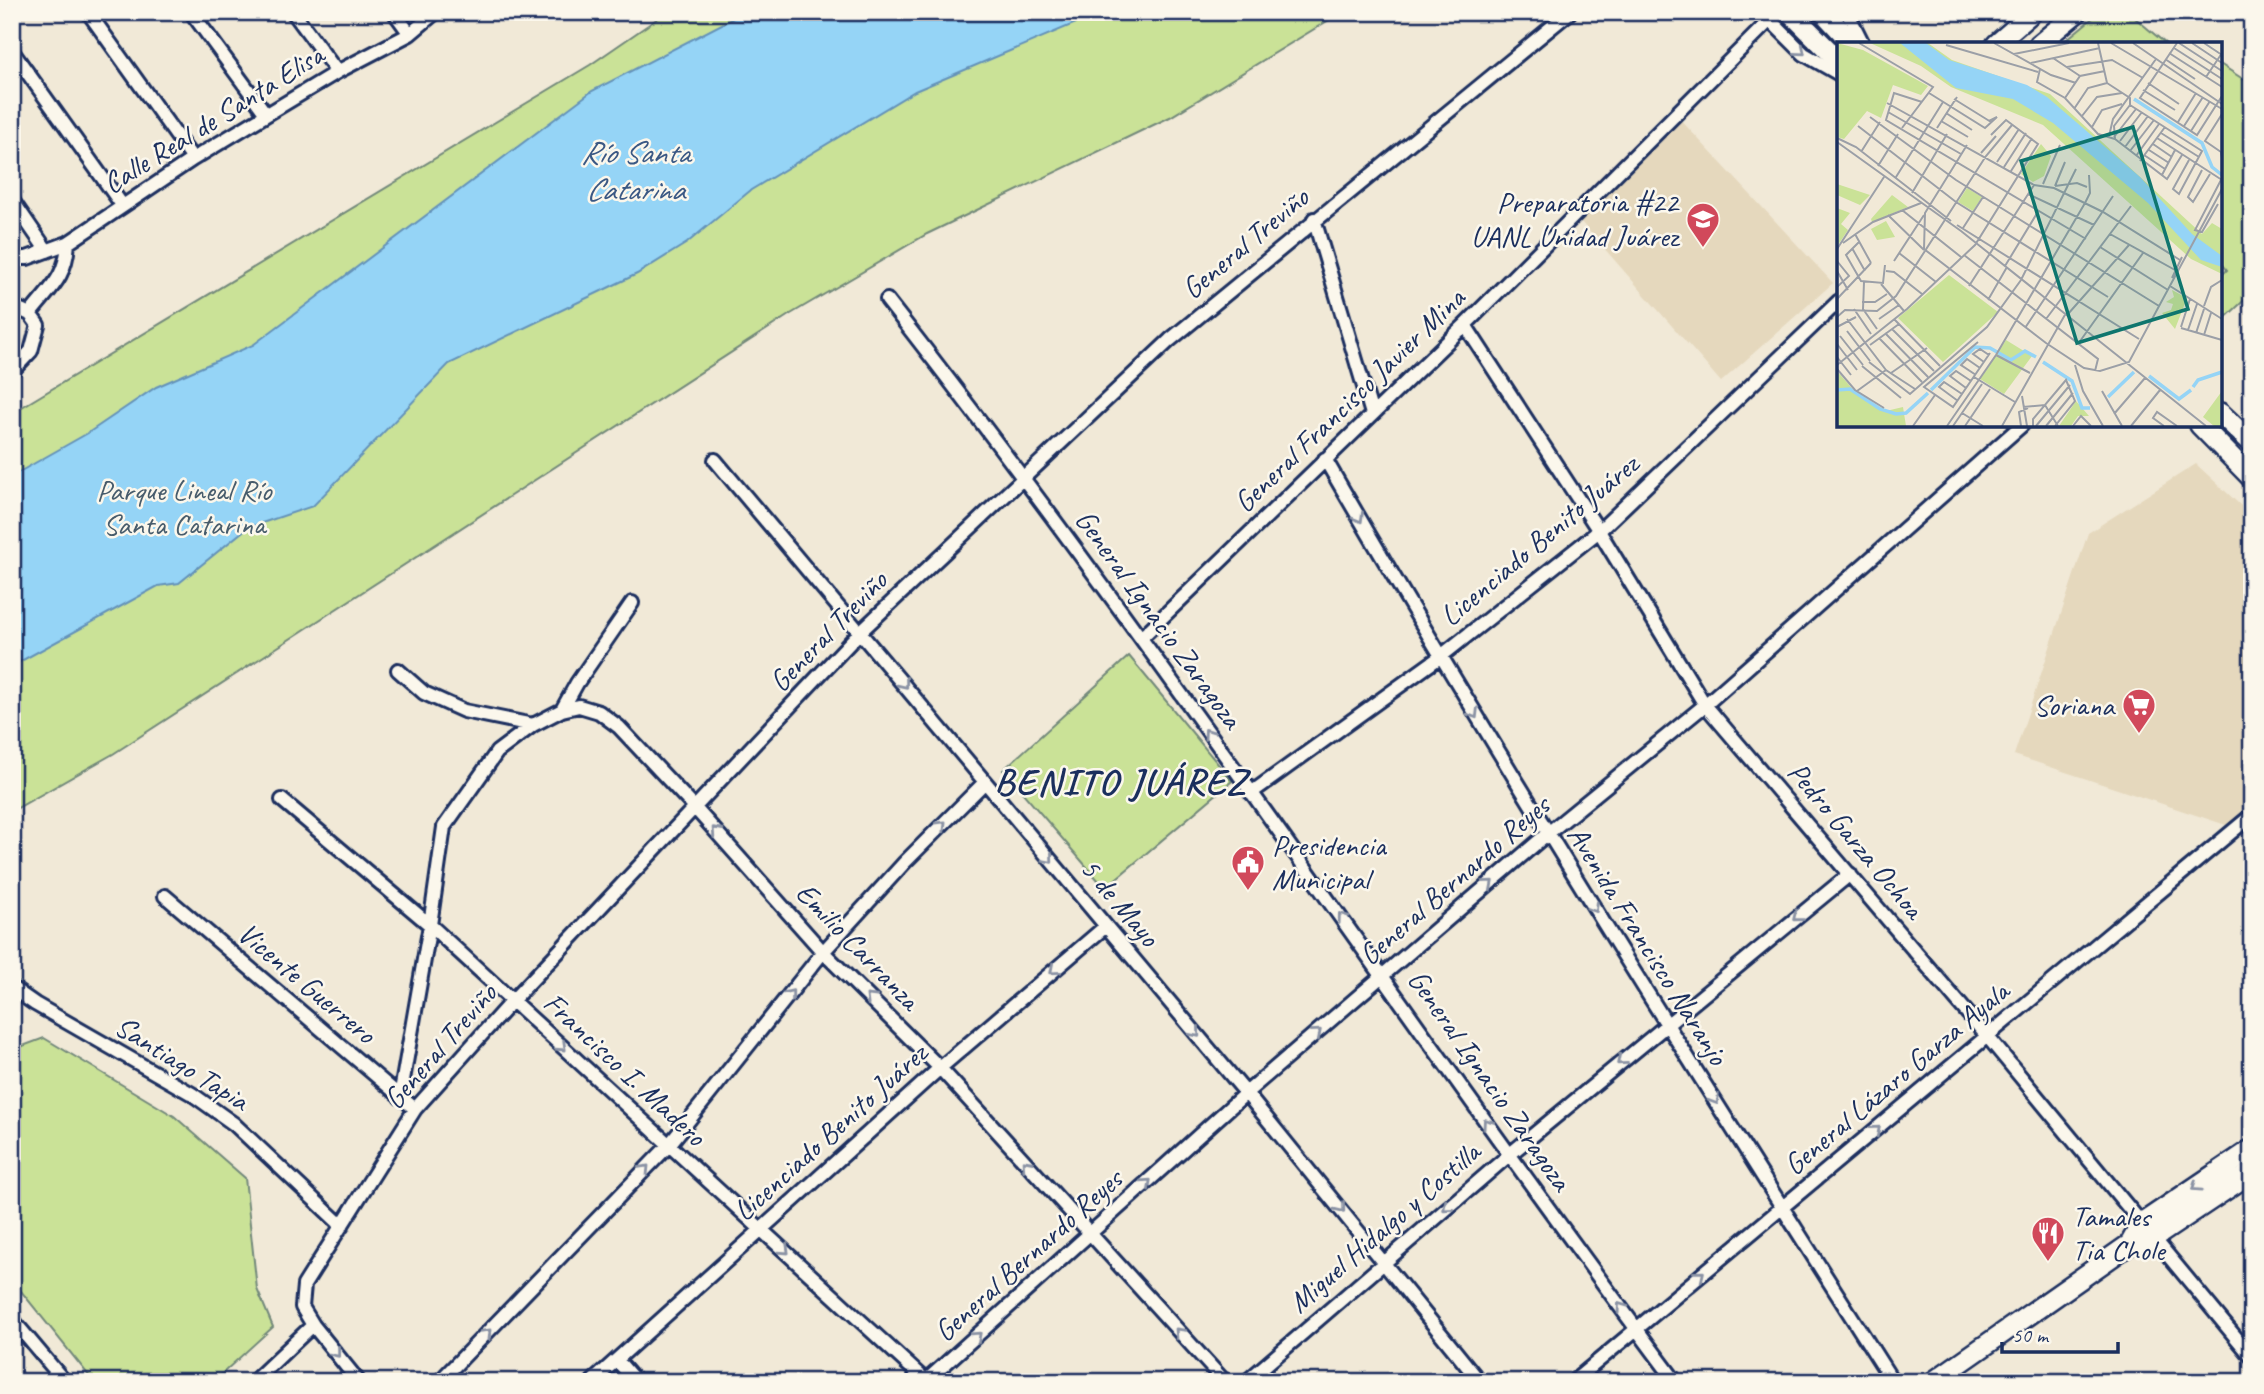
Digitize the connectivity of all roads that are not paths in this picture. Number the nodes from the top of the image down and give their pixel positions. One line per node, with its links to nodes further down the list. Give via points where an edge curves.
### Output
1 (88, 12): 23 (street)
2 (191, 12): 22 (street)
3 (293, 12): 20 (street)
4 (394, 12): 13 (street)
5 (436, 12): 13 (street, Calle Real de Santa Elisa)
6 (1570, 12): 26 (street, General Treviño)
7 (1790, 12): 19 (main road)
8 (1823, 12): 12 (main road)
9 (2033, 12): 16 (street)
10 (2078, 12): 17 (street)
11 (1766, 16): 21 (street, one-way to 21, via 1804,54); 34 (street, General Francisco Javier Mina)
12 (1843, 21): 14 (main road); 15 (street)
13 (410, 34): 20 (street, Calle Real de Santa Elisa)
14 (1852, 42)
15 (1861, 42)
16 (1998, 42)
17 (2041, 42)
18 (12, 51): 25 (street)
19 (1837, 59)
20 (337, 72): 22 (street, Calle Real de Santa Elisa)
21 (1837, 73)
22 (266, 114): 23 (street, Calle Real de Santa Elisa)
23 (193, 159): 25 (street, Calle Real de Santa Elisa)
24 (12, 200): 28 (street)
25 (122, 205): 27 (street, Calle Real de Santa Elisa)
26 (1314, 219): 36 (street); 43 (street, General Treviño, via 1170,340)
27 (68, 243): 28 (street, Calle Real de Santa Elisa); 33 (street, via 62,276)
28 (47, 251): 29 (street, Calle Real de Santa Elisa)
29 (12, 258)
30 (887, 300): 43 (street, General Ignacio Zaragoza)
31 (1837, 303): 45 (street, Licenciado Benito Juárez)
32 (12, 306): 33 (street)
33 (30, 314): 35 (street, via 38,325 36,339)
34 (1465, 325): 36 (street, General Francisco Javier Mina); 45 (street, Pedro Garza Ochoa)
35 (12, 371)
36 (1372, 414): 41 (street, General Francisco Javier Mina)
37 (2222, 415): 40 (main road)
38 (2020, 427): 51 (street, General Bernardo Reyes)
39 (2202, 427): 44 (main road)
40 (2252, 443)
41 (1325, 459): 48 (street, General Francisco Javier Mina); 49 (street, Avenida Francisco Naranjo, one-way to 49)
42 (715, 460): 47 (street, 5 de Mayo)
43 (1024, 477): 47 (street, General Treviño); 48 (street, General Ignacio Zaragoza)
44 (2252, 478)
45 (1598, 531): 49 (street, Licenciado Benito Juárez); 51 (street, Pedro Garza Ochoa)
46 (632, 603): 52 (street)
47 (860, 632): 54 (street, 5 de Mayo, one-way to 54); 57 (street, General Treviño)
48 (1141, 638): 55 (street, General Ignacio Zaragoza, one-way to 48)
49 (1440, 657): 55 (street, Licenciado Benito Juárez); 59 (street, Avenida Francisco Naranjo, one-way to 59)
50 (398, 670): 53 (street, via 445,704)
51 (1705, 705): 59 (street, General Bernardo Reyes); 60 (street, Pedro Garza Ochoa)
52 (562, 710): 53 (street, Emilio Carranza); 57 (street, Emilio Carranza, via 579,706 599,712 619,727)
53 (533, 725): 62 (street, Emilio Carranza, via 497,752 444,827)
54 (984, 783): 63 (street, 5 de Mayo, one-way to 63); 64 (street, one-way to 54)
55 (1251, 793): 65 (street, General Ignacio Zaragoza, one-way to 55)
56 (282, 800): 62 (street, Francisco I. Madero)
57 (695, 808): 64 (street, Emilio Carranza, one-way to 57); 67 (street, General Treviño)
58 (2252, 815): 69 (street, General Lázaro Garza Ayala)
59 (1547, 834): 65 (street, General Bernardo Reyes, one-way to 59); 68 (street, Avenida Francisco Naranjo, one-way to 68)
60 (1850, 874): 68 (street, Miguel Hidalgo y Costilla, one-way to 68); 69 (street, Pedro Garza Ochoa)
61 (165, 896): 72 (street, Vicente Guerrero)
62 (430, 925): 67 (street, Francisco I. Madero); 72 (street, Emilio Carranza)
63 (1106, 926): 70 (street, Licenciado Benito Juárez, one-way to 70); 71 (street, 5 de Mayo, one-way to 71)
64 (823, 952): 70 (street, Emilio Carranza, one-way to 64); 74 (street, one-way to 64)
65 (1384, 975): 71 (street, General Bernardo Reyes, one-way to 65); 76 (street, General Ignacio Zaragoza, one-way to 65)
66 (12, 988): 79 (street, Santiago Tapia, via 192,1094 251,1140)
67 (512, 1001): 73 (street, General Treviño); 74 (street, Francisco I. Madero, one-way to 74)
68 (1667, 1022): 76 (street, Miguel Hidalgo y Costilla, one-way to 76); 78 (street, Avenida Francisco Naranjo, one-way to 78)
69 (1987, 1036): 78 (street, General Lázaro Garza Ayala, one-way to 69); 81 (street, Pedro Garza Ochoa)
70 (940, 1068): 80 (street, Licenciado Benito Juárez); 82 (street, Emilio Carranza, one-way to 70)
71 (1246, 1093): 82 (street, General Bernardo Reyes, one-way to 71); 83 (street, 5 de Mayo, one-way to 83)
72 (400, 1097): 73 (street, Vicente Guerrero)
73 (415, 1109): 79 (street, General Treviño)
74 (668, 1145): 80 (street, Francisco I. Madero); 92 (street, one-way to 74)
75 (2252, 1149): 81 (main road, one-way to 81)
76 (1509, 1155): 83 (street, Miguel Hidalgo y Costilla, one-way to 83); 86 (street, General Ignacio Zaragoza, one-way to 76)
77 (2252, 1172): 81 (main road)
78 (1782, 1208): 86 (street, General Lázaro Garza Ayala, one-way to 78); 101 (street, Avenida Francisco Naranjo)
79 (342, 1226): 85 (street, General Treviño, via 304,1285 302,1307)
80 (762, 1228): 88 (street, Licenciado Benito Juárez); 95 (street, Francisco I. Madero, one-way to 95)
81 (2146, 1232): 87 (street, Pedro Garza Ochoa); 102 (main road)
82 (1090, 1235): 95 (street, General Bernardo Reyes, one-way to 82); 96 (street, Emilio Carranza, one-way to 82)
83 (1384, 1261): 97 (street, Miguel Hidalgo y Costilla); 98 (street, 5 de Mayo)
84 (12, 1319): 89 (street)
85 (313, 1325): 90 (street); 91 (street, General Treviño, one-way to 91)
86 (1636, 1328): 99 (street, General Lázaro Garza Ayala); 100 (street, General Ignacio Zaragoza)
87 (2252, 1357)
88 (617, 1360): 93 (street, Licenciado Benito Juárez); 94 (street)
89 (65, 1382)
90 (253, 1382)
91 (359, 1382)
92 (439, 1382)
93 (592, 1382)
94 (636, 1382)
95 (926, 1382)
96 (1226, 1382)
97 (1246, 1382)
98 (1480, 1382)
99 (1573, 1382)
100 (1676, 1382)
101 (1893, 1382)
102 (1933, 1382)

